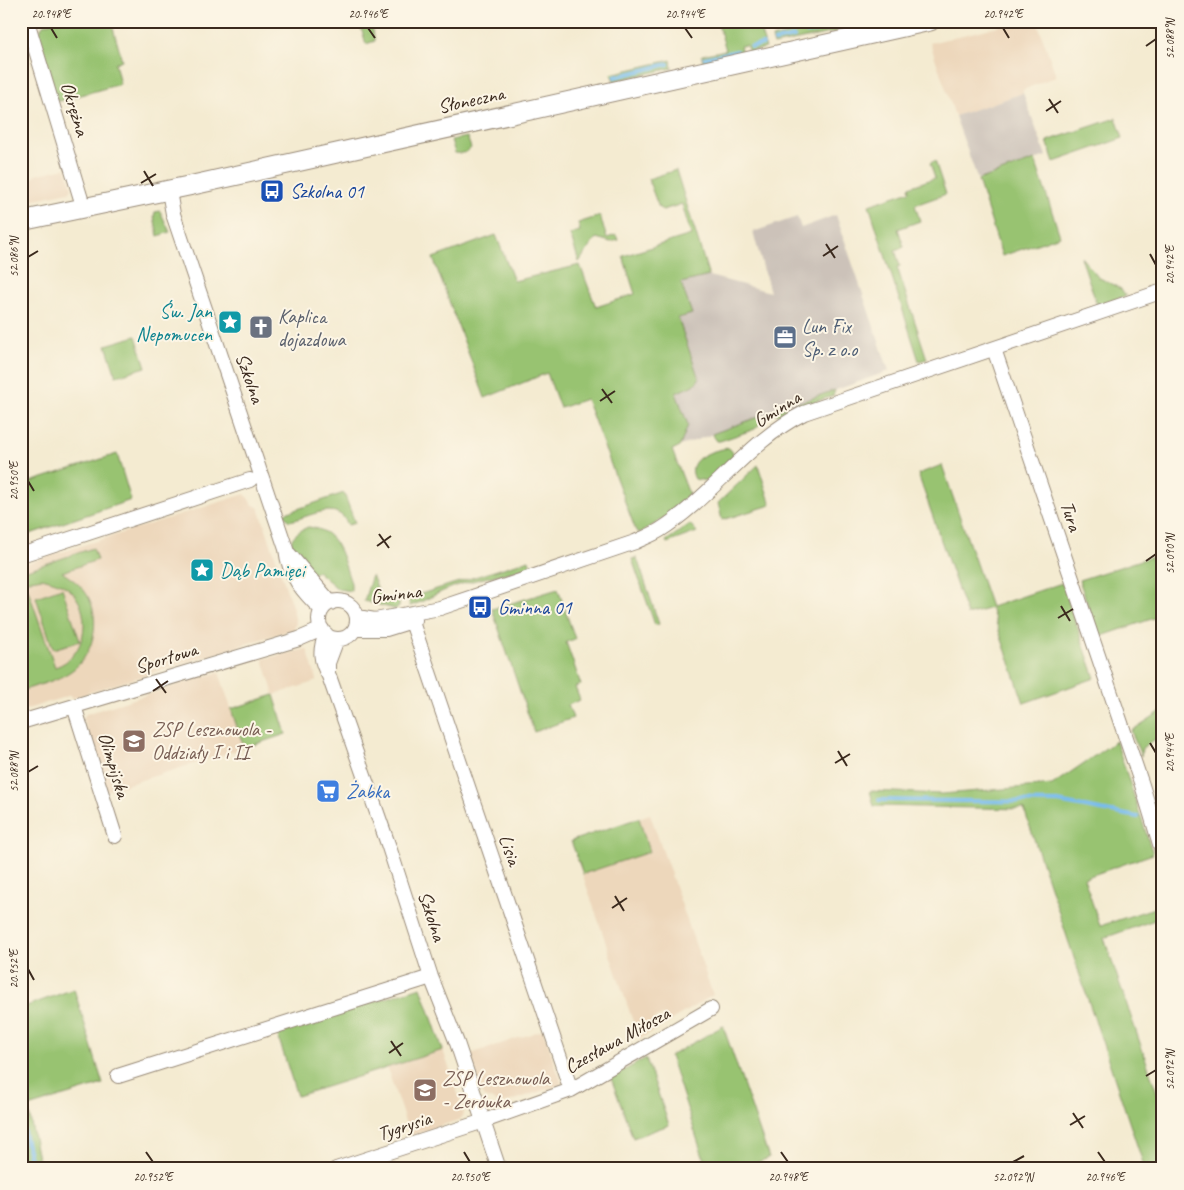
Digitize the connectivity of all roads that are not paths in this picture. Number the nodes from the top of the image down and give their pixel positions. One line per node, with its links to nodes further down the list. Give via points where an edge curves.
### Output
1 (27, 21): 4 (street, Okrężna)
2 (930, 21): 3 (main road, Słoneczna)
3 (169, 190): 4 (main road, Słoneczna); 10 (street, Szkolna, via 173,214 286,549 290,572 303,591)
4 (84, 209): 5 (main road, Słoneczna)
5 (21, 221)
6 (1163, 291): 7 (street, Gminna)
7 (994, 349): 11 (street, Gminna, via 814,408 790,419 660,530 635,542); 18 (street, Tura)
8 (250, 480): 9 (street)
9 (21, 555)
10 (327, 606): 13 (street, via 347,603 354,610); 14 (street, via 320,618)
11 (440, 608): 12 (street, Gminna); 13 (street, Gminna)
12 (412, 622): 13 (street, Gminna, via 386,629); 22 (street, Lisia)
13 (356, 623): 14 (street, via 346,637)
14 (328, 634): 15 (street, Sportowa, via 299,639); 19 (street, Szkolna, via 328,676)
15 (74, 706): 16 (street, Sportowa); 17 (street, Olimpijska)
16 (21, 722)
17 (115, 836)
18 (1163, 854)
19 (431, 977): 21 (street); 23 (street, Szkolna)
20 (711, 1009): 22 (street, Czesława Miłosza)
21 (118, 1076)
22 (571, 1090): 23 (street, Czesława Miłosza)
23 (484, 1121): 24 (street, Tygrysia); 25 (street, Szkolna)
24 (336, 1169)
25 (499, 1169)

